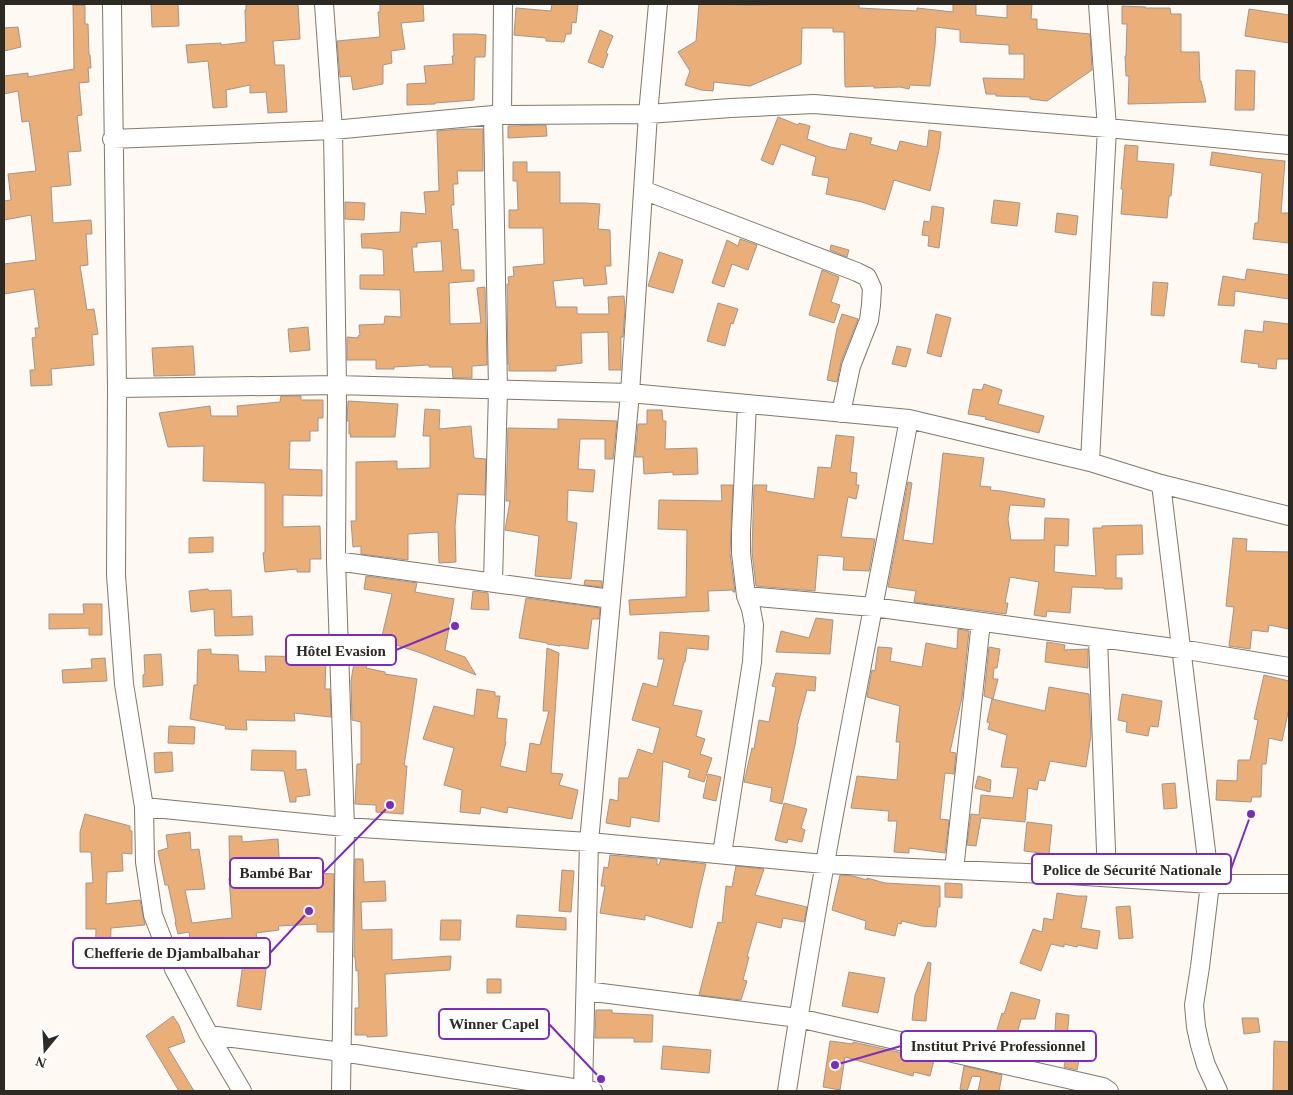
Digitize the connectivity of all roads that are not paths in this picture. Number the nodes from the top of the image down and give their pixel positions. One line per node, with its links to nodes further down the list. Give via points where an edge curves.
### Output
1 (112, 4): 10 (street)
2 (324, 4): 9 (street)
3 (503, 4): 7 (street)
4 (658, 4): 6 (street)
5 (1098, 4): 8 (street)
6 (648, 114): 7 (street); 8 (street, via 814,104); 12 (street)
7 (498, 116): 9 (street); 15 (street)
8 (1107, 128): 11 (street); 20 (street)
9 (333, 130): 10 (street); 13 (street)
10 (112, 139): 14 (street)
11 (1289, 145)
12 (643, 190): 16 (street); 18 (street, via 867,277 872,288 872,305 850,366)
13 (337, 385): 14 (street); 15 (street); 23 (street)
14 (117, 388): 32 (street, via 116,575 124,684)
15 (498, 390): 16 (street); 24 (street)
16 (630, 393): 17 (street); 26 (street)
17 (747, 404): 18 (street); 25 (street, via 741,532)
18 (841, 413): 19 (street)
19 (909, 419): 20 (street); 27 (street)
20 (1090, 462): 21 (street)
21 (1161, 484): 22 (street); 30 (street)
22 (1289, 516)
23 (336, 561): 24 (street); 33 (street)
24 (492, 582): 26 (street)
25 (746, 596): 27 (street); 35 (street, via 754,625 752,662)
26 (611, 599): 34 (street)
27 (873, 607): 28 (street); 36 (street)
28 (981, 622): 29 (street); 37 (street)
29 (1098, 638): 30 (street); 38 (street)
30 (1181, 649): 31 (street); 39 (street)
31 (1289, 667)
32 (144, 808): 33 (street); 43 (street, via 145,862 153,915 174,969)
33 (344, 827): 34 (street); 44 (street)
34 (589, 842): 35 (street); 41 (street)
35 (722, 854): 36 (street)
36 (824, 864): 37 (street); 42 (street)
37 (954, 870): 38 (street)
38 (1107, 877): 39 (street)
39 (1210, 884): 40 (street); 50 (street, via 1194,1005 1200,1046)
40 (1289, 884)
41 (586, 990): 42 (street); 47 (street)
42 (798, 1018): 48 (street); 49 (street, via 1103,1087)
43 (209, 1035): 44 (street); 45 (street)
44 (342, 1052): 46 (street); 47 (street)
45 (242, 1091)
46 (341, 1091)
47 (587, 1091)
48 (787, 1091)
49 (1109, 1091)
50 (1218, 1091)

